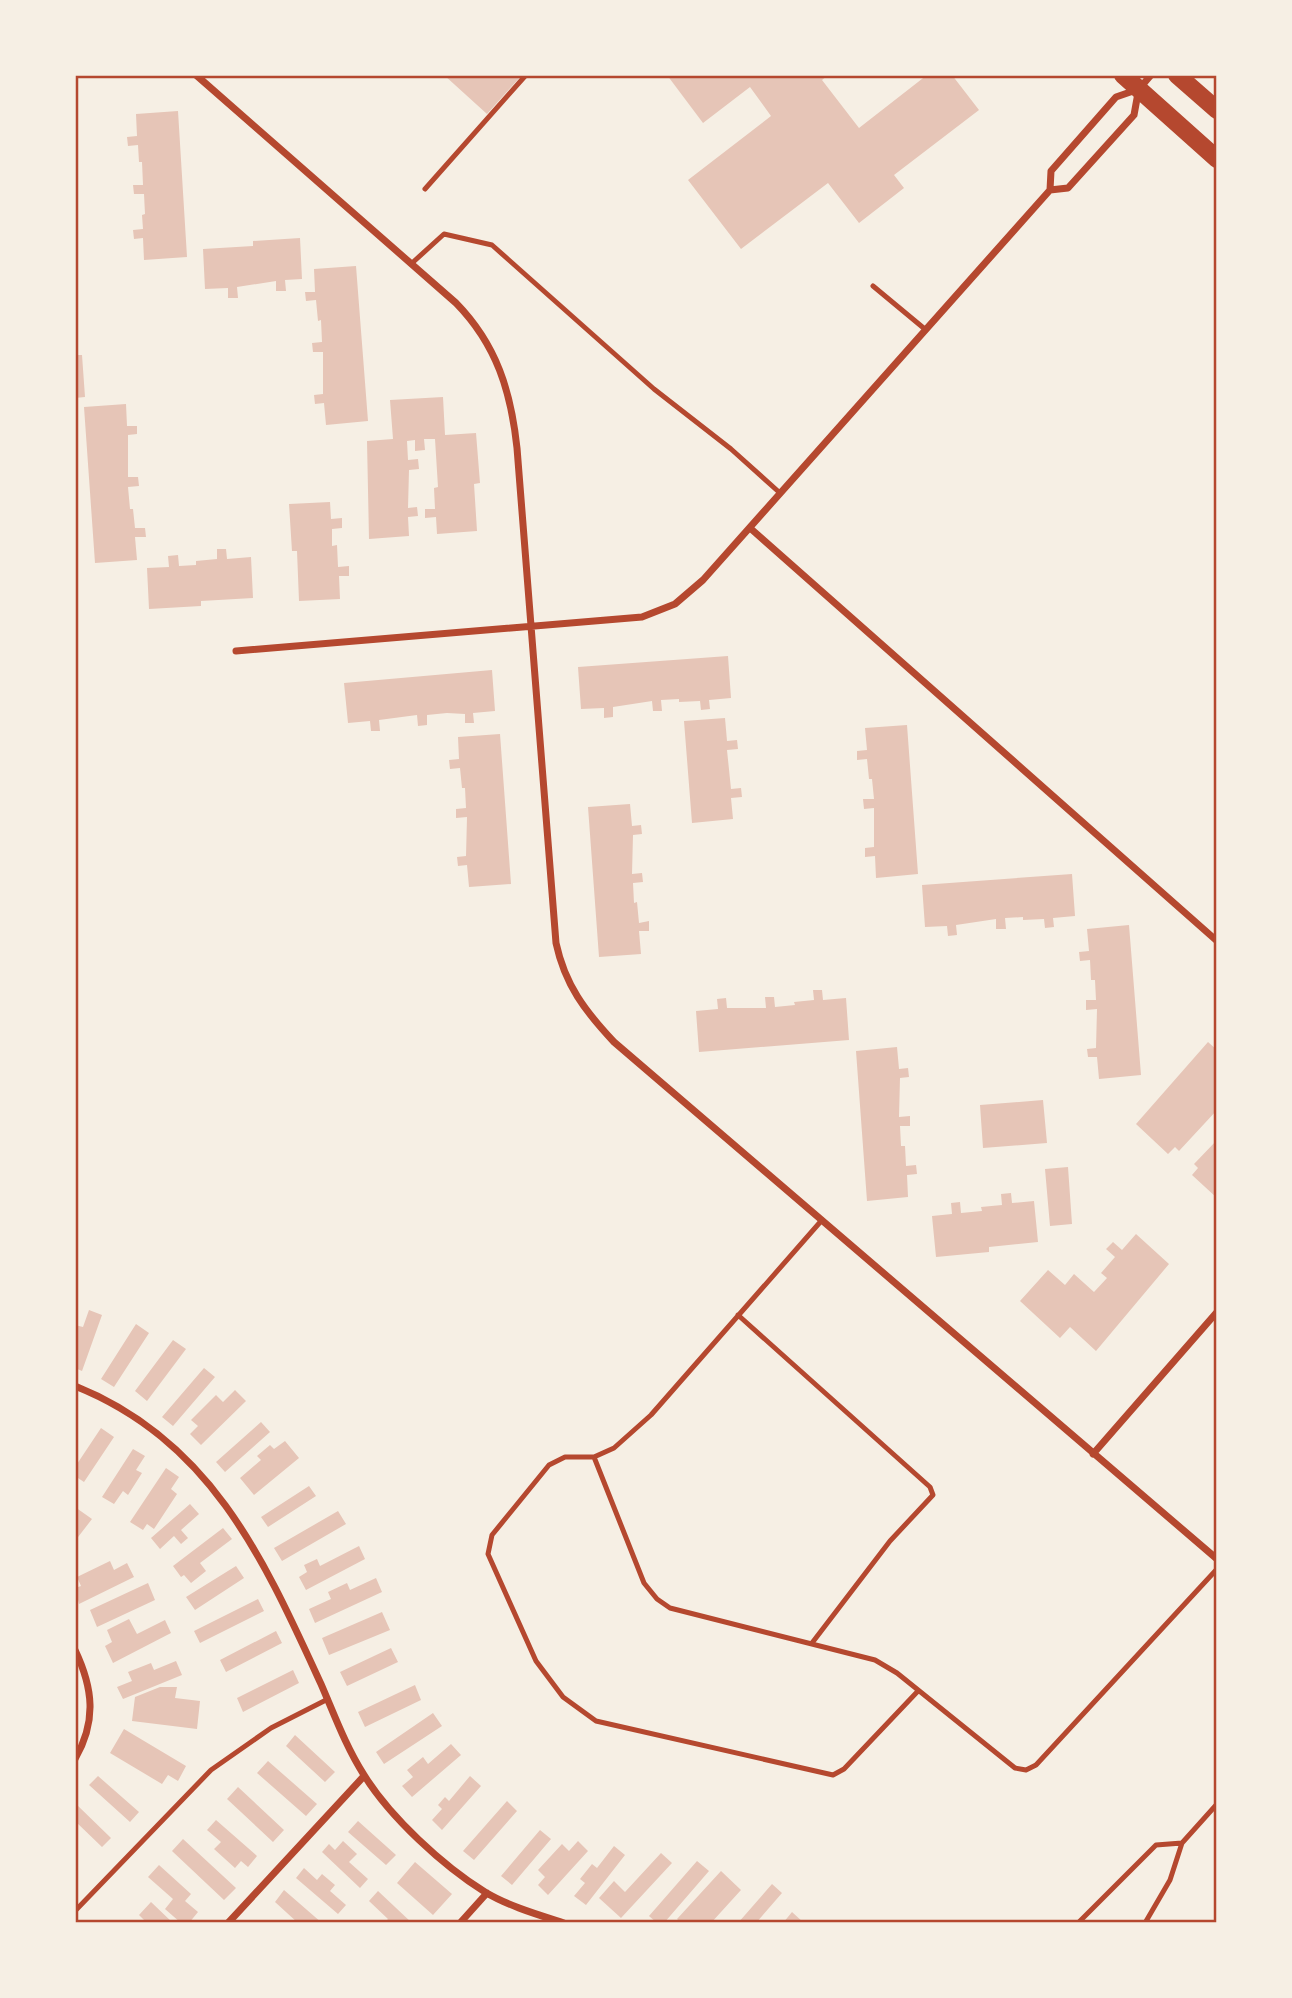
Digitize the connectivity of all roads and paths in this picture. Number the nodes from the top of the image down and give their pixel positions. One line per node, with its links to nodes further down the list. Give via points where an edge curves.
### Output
1 (197, 75): 11 (street)
2 (526, 75): 9 (lane)
3 (1123, 75): 6 (main road)
4 (1151, 75): 6 (street)
5 (1177, 75): 7 (main road)
6 (1139, 89): 8 (main road); 10 (street, via 1116,97 1051,171); 10 (street, via 1134,115 1068,188)
7 (1217, 110)
8 (1217, 159)
9 (425, 189)
10 (1050, 190): 13 (street)
11 (411, 264): 14 (lane, via 444,234 492,245); 16 (street, via 467,315 502,370 517,449)
12 (873, 286): 13 (lane)
13 (926, 330): 14 (street)
14 (780, 494): 15 (street)
15 (750, 528): 16 (street, via 685,598 654,614); 18 (street)
16 (530, 628): 17 (street); 19 (street, via 556,943 567,982 585,1011 614,1042)
17 (236, 651)
18 (1217, 941)
19 (822, 1220): 21 (lane); 23 (street)
20 (1217, 1312): 23 (street)
21 (738, 1315): 24 (lane, via 651,1415 614,1448); 27 (lane, via 930,1487 933,1495 890,1541)
22 (75, 1387): 30 (street, via 121,1408 165,1441 218,1494 256,1547)
23 (1093, 1454): 25 (street)
24 (594, 1457): 27 (lane, via 644,1583 657,1600 670,1608); 29 (lane, via 565,1457 550,1465 492,1535 488,1554 536,1661 563,1697 596,1721 832,1775 844,1769)
25 (1217, 1559)
26 (1217, 1569): 29 (lane, via 1027,1770 1015,1768)
27 (813, 1643): 29 (lane, via 875,1660)
28 (75, 1650): 31 (street, via 92,1698 91,1718)
29 (918, 1691)
30 (328, 1699): 32 (street); 36 (lane, via 271,1728 211,1770)
31 (75, 1759)
32 (364, 1776): 35 (street, via 441,1858); 37 (street)
33 (1217, 1804): 34 (lane)
34 (1182, 1843): 40 (lane, via 1156,1845); 41 (lane, via 1170,1880)
35 (486, 1893): 38 (street); 39 (street)
36 (75, 1911)
37 (229, 1923)
38 (460, 1923)
39 (564, 1923)
40 (1078, 1923)
41 (1145, 1923)

